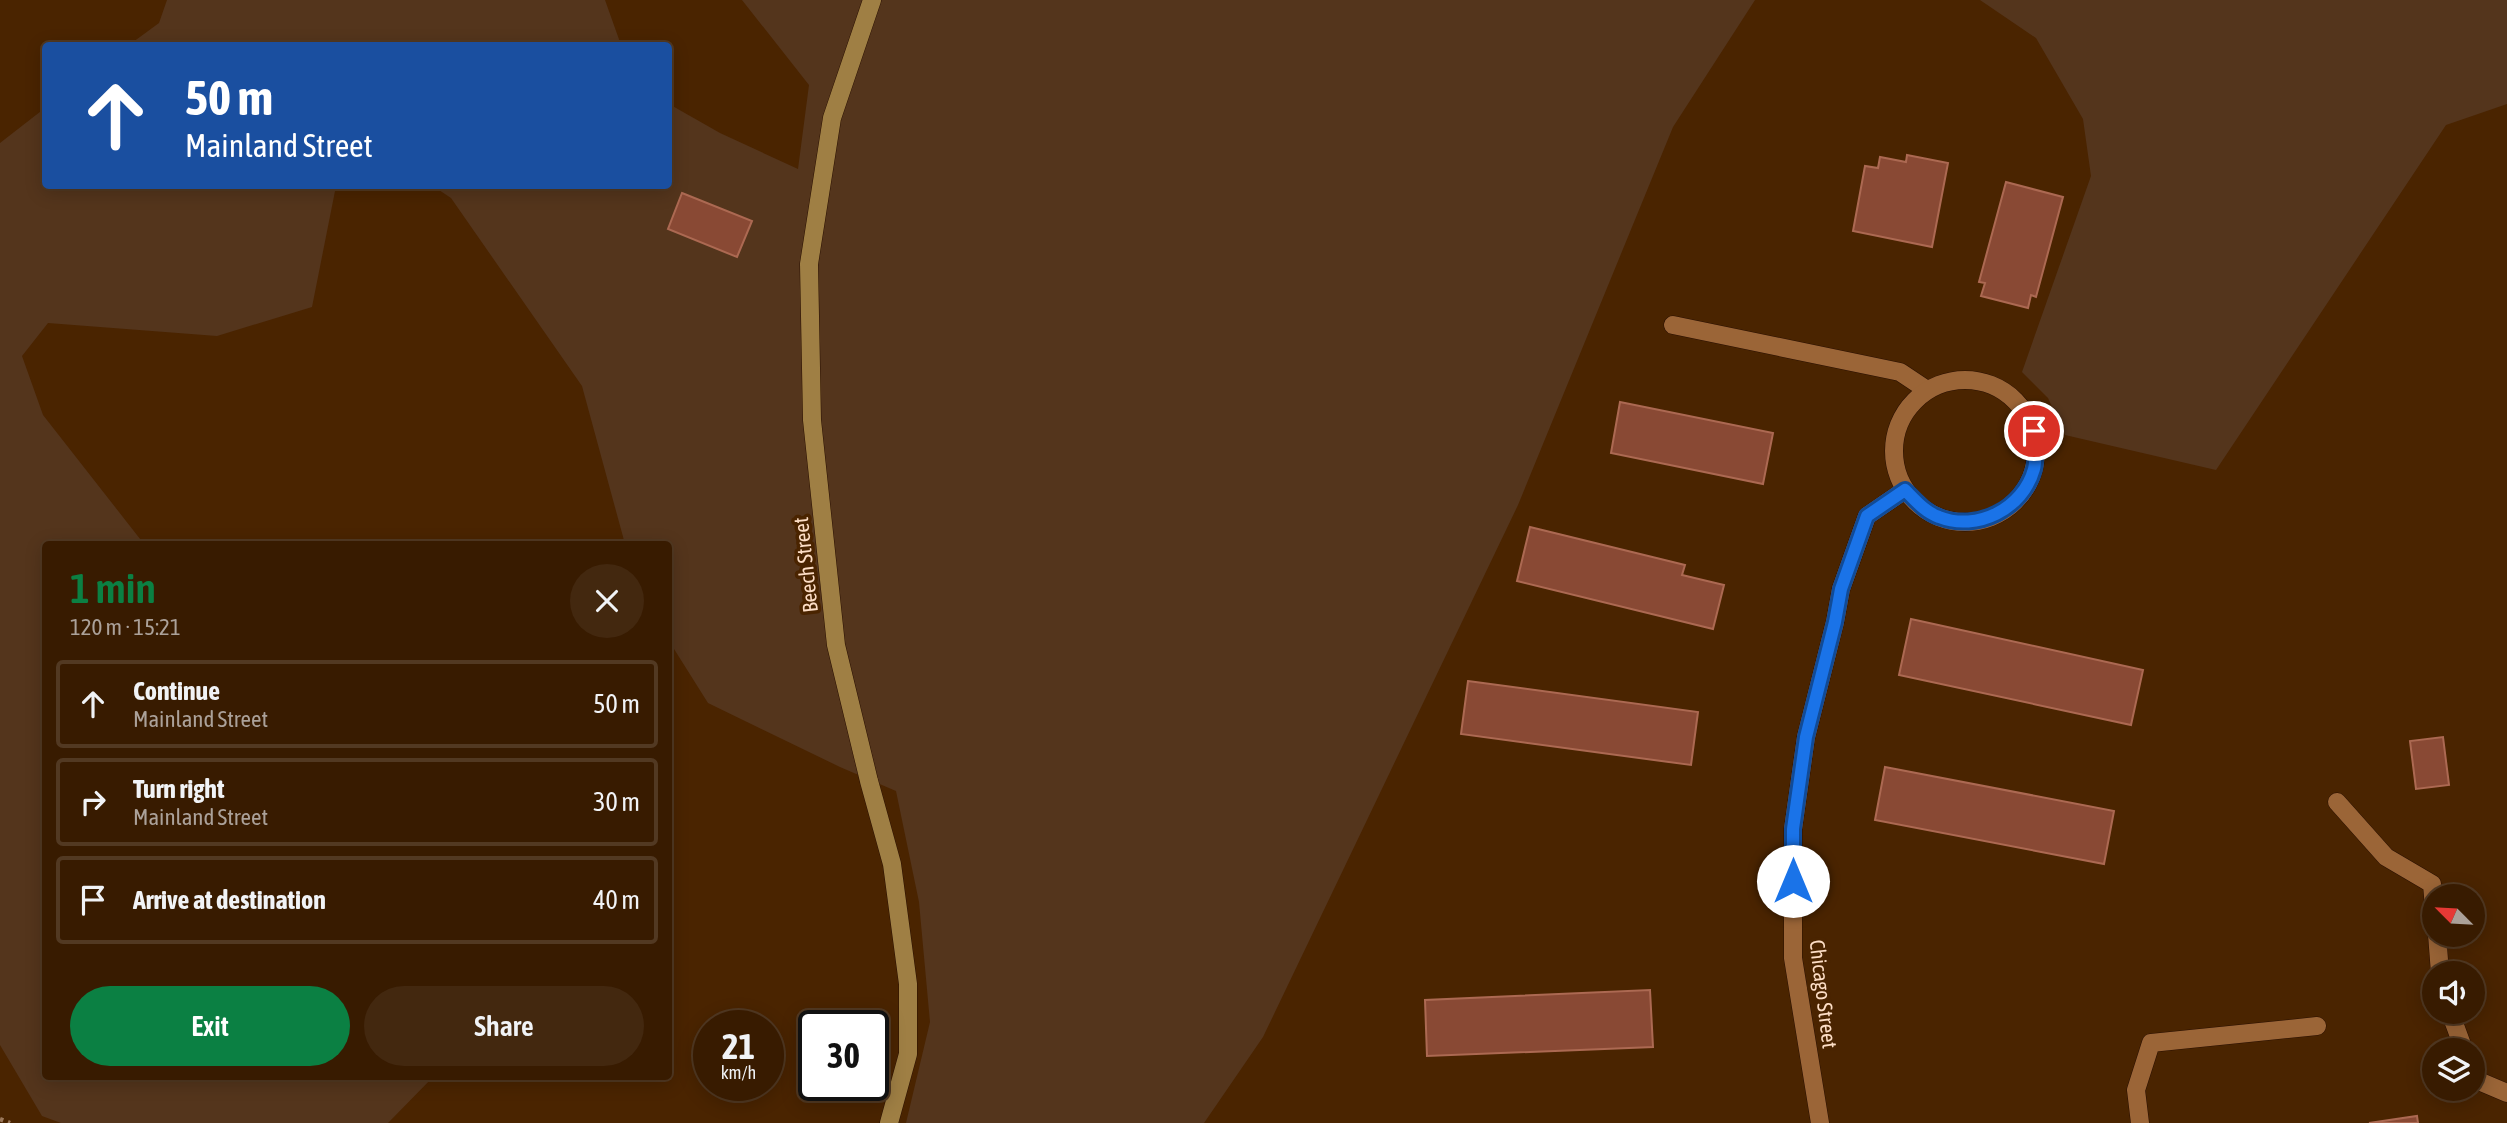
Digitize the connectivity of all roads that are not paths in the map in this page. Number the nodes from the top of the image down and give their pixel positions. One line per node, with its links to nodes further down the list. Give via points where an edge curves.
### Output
1 (872, 0): 10 (street, Beech Street, via 832,118 809,276 812,420 836,645 892,864 908,984 908,1054)
2 (1673, 325): 3 (street, via 1900,372)
3 (1927, 390): 4 (street, via 1909,407 1897,428 1894,460); 4 (street, via 1953,380 1978,380 2011,396 2028,415 2034,431 2035,466 2013,504 1992,517 1965,523 1923,509)
4 (1905, 490): 11 (street, Chicago Street, via 1867,516 1841,589 1806,737 1793,829 1793,958)
5 (2337, 802): 6 (street, via 2386,857)
6 (2432, 884)
7 (2317, 1026): 12 (street, via 2151,1043 2136,1090)
8 (2485, 1084): 9 (street)
9 (2507, 1093)
10 (889, 1123)
11 (1820, 1123)
12 (2140, 1123)

